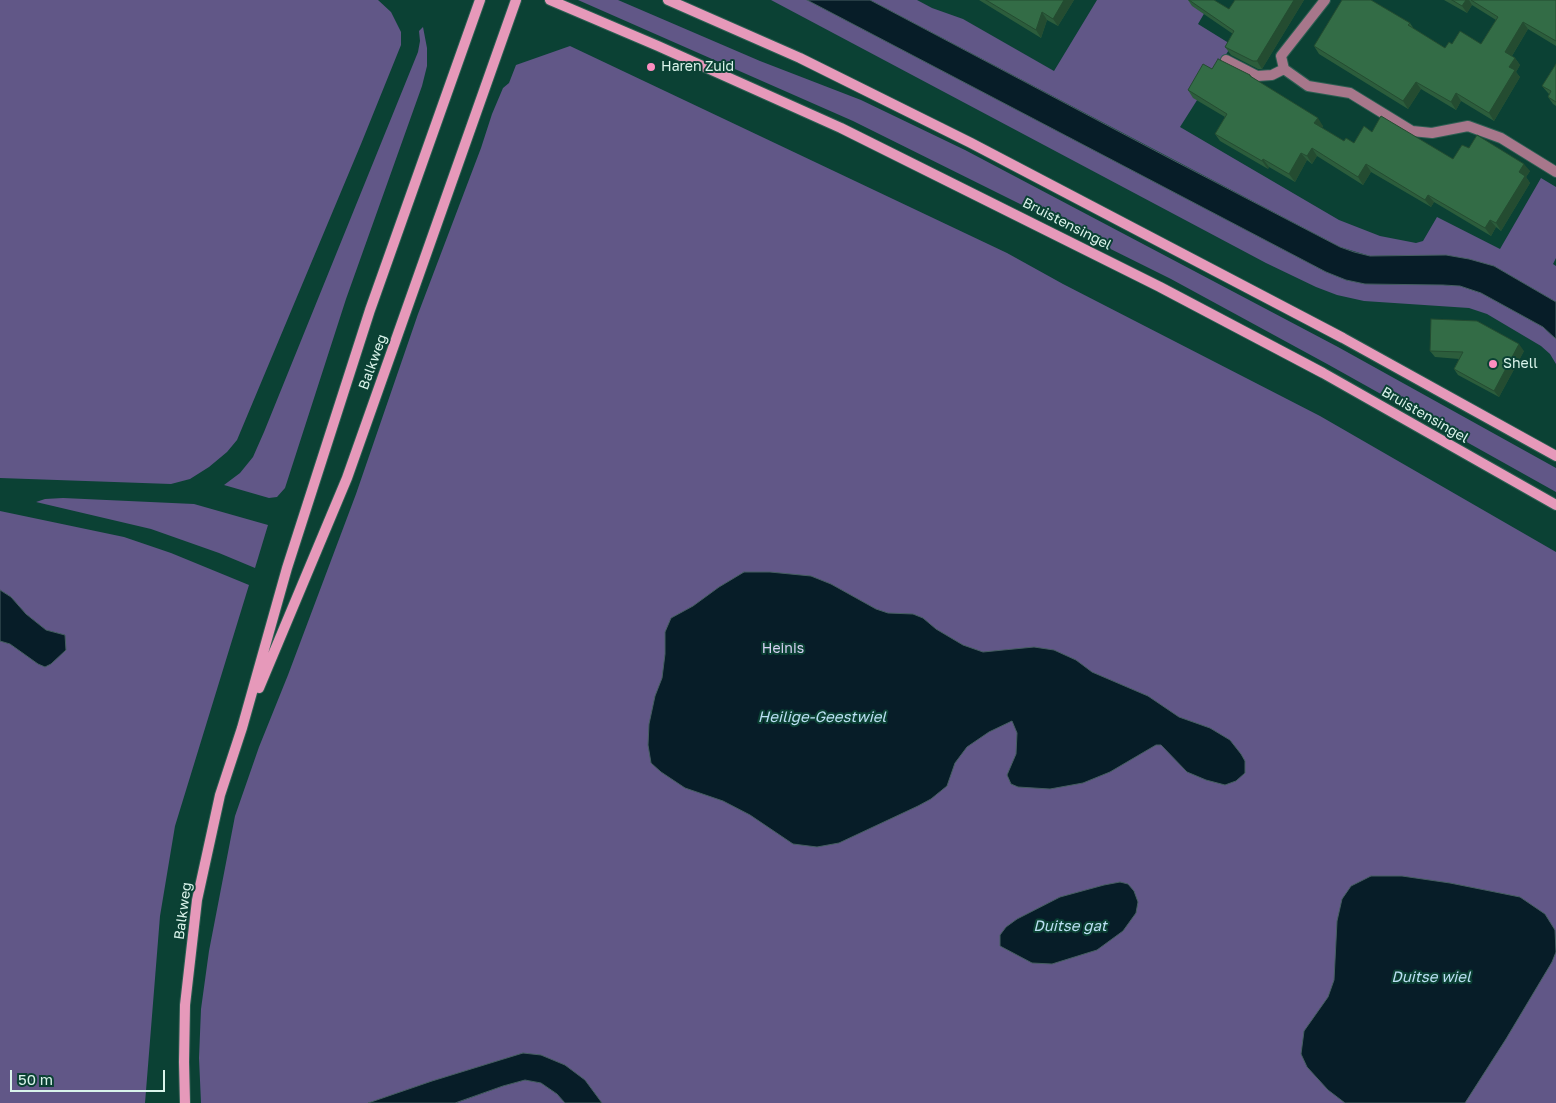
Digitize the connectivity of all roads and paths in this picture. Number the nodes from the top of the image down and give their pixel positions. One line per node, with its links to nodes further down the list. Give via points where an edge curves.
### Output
1 (480, 0): 11 (main road, Balkweg, via 364,329 287,568)
2 (516, 0): 11 (main road, Balkweg, via 347,478)
3 (550, 0): 10 (main road, Bruistensingel, via 841,128 1160,287 1323,373)
4 (668, 0): 9 (main road, Bruistensingel, via 800,58 971,142 1334,334)
5 (1325, 0): 7 (street, via 1282,56)
6 (1226, 60): 7 (street, via 1257,76 1272,75)
7 (1284, 69): 8 (street, via 1308,86 1350,93 1412,131 1432,132 1468,126 1501,138)
8 (1556, 172)
9 (1556, 456)
10 (1556, 505)
11 (242, 728): 12 (main road, Balkweg, via 220,795 197,900 185,1005)
12 (185, 1103)

